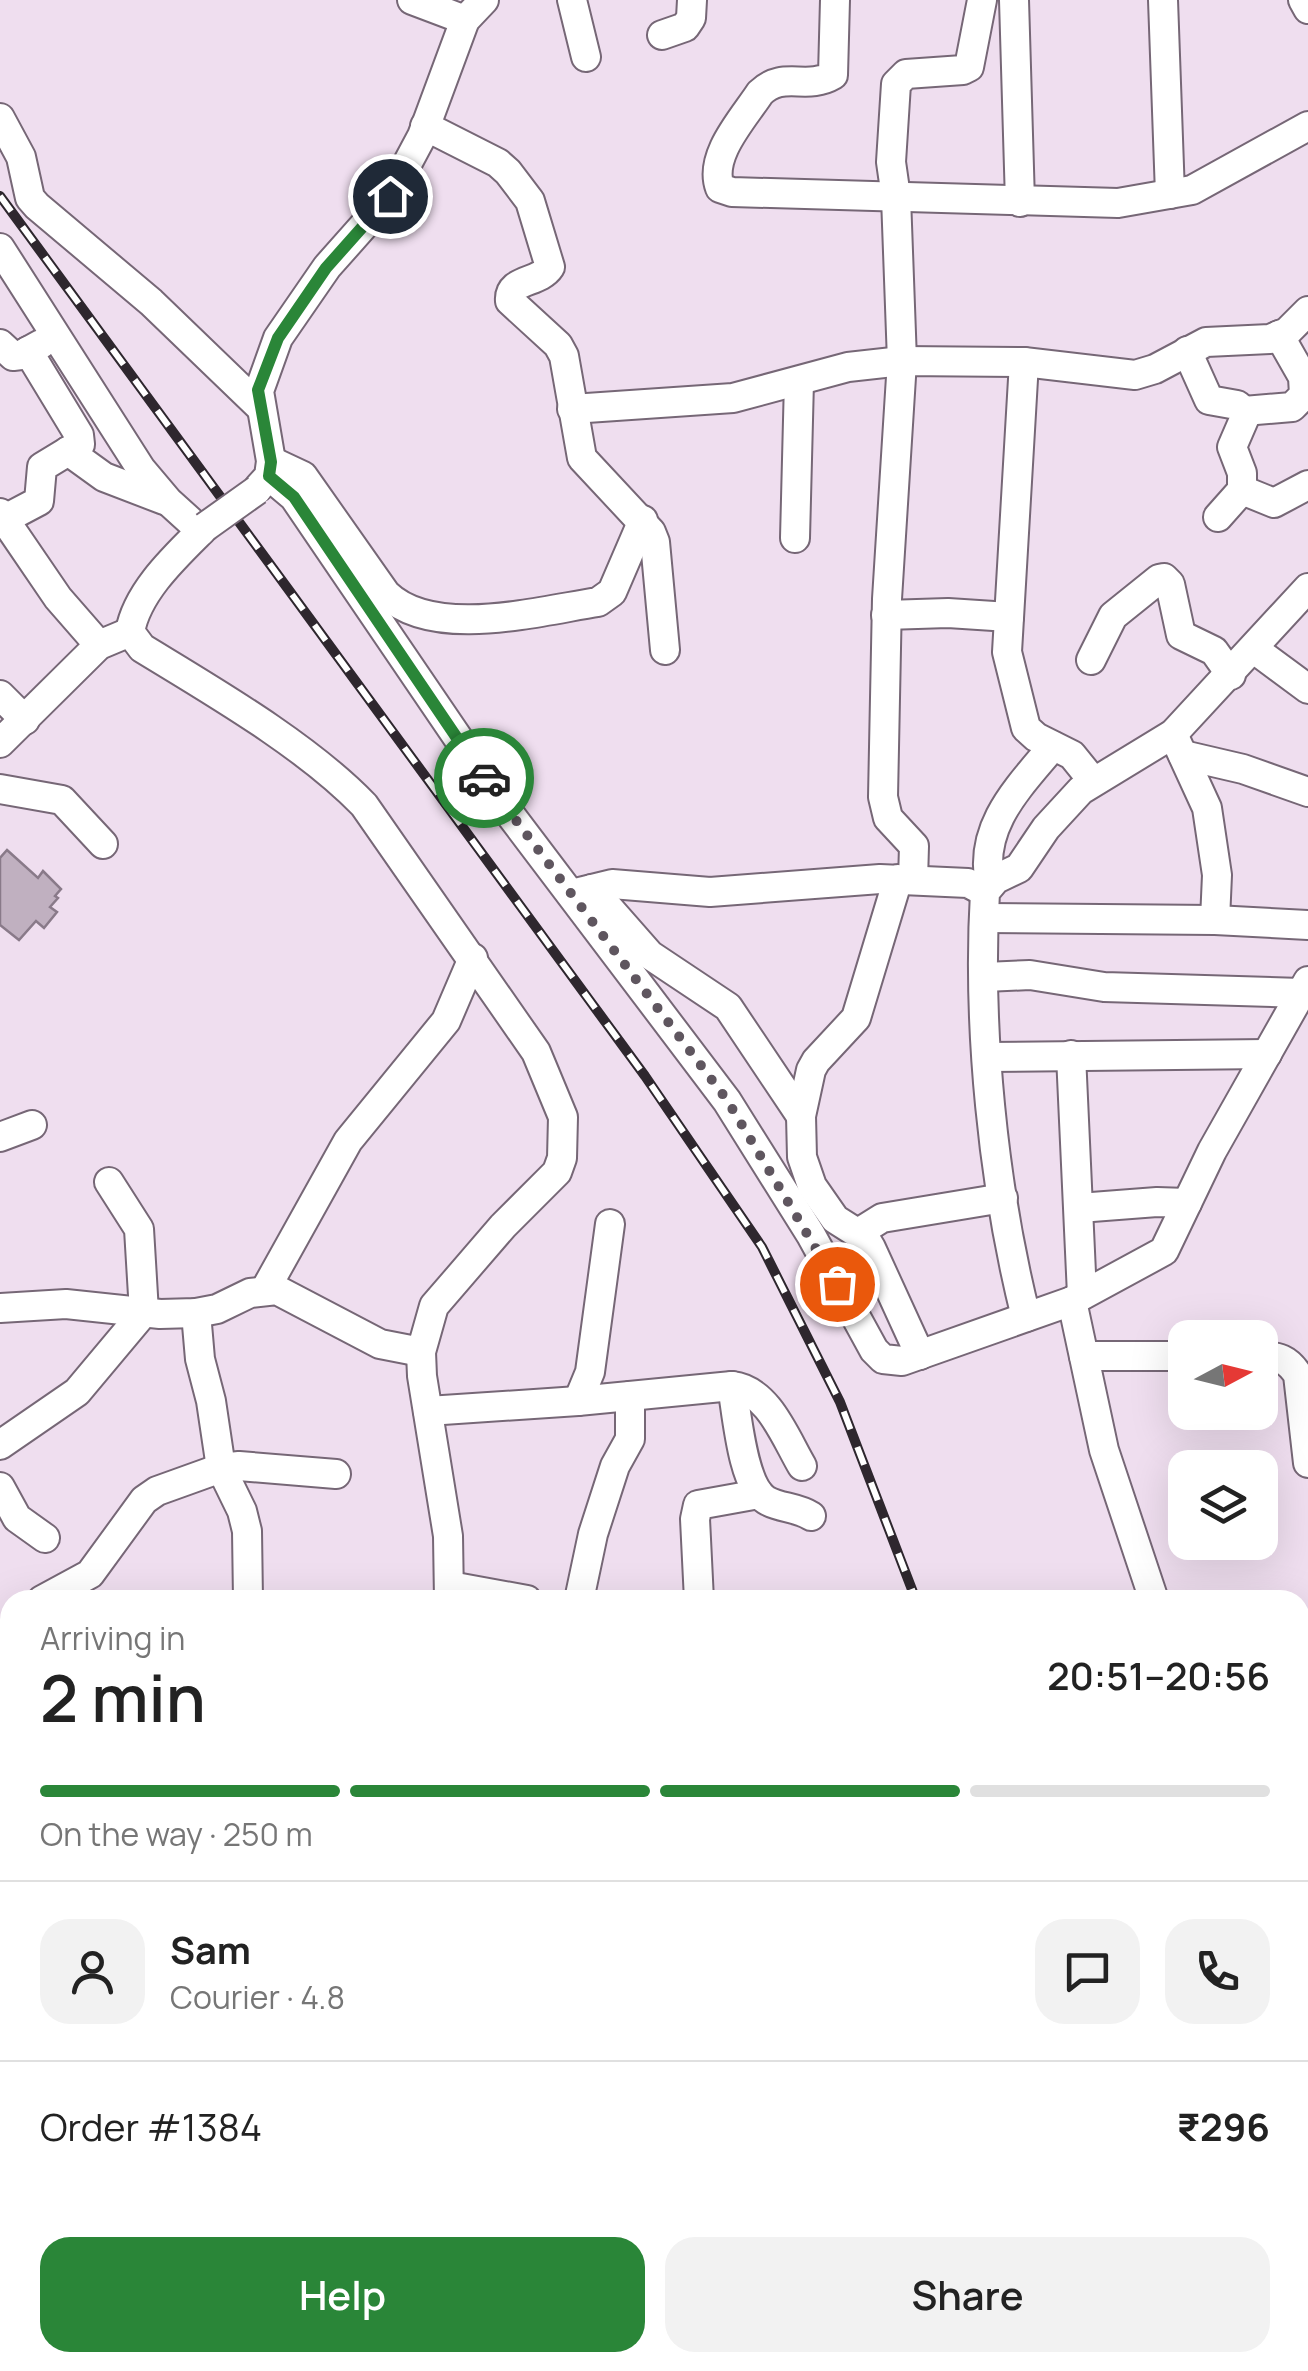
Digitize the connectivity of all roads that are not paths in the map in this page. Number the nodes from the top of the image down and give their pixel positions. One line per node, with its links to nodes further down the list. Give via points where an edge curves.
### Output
1 (412, 0): 9 (street)
2 (572, 0): 12 (street)
3 (692, 0): 11 (street, via 685,27)
4 (835, 0): 17 (street, via 833,75 820,83 769,84 718,159 715,175 720,188 732,192)
5 (982, 0): 17 (street, via 969,67 906,74 896,84)
6 (1014, 0): 18 (street)
7 (1164, 0): 16 (street)
8 (1304, 0): 10 (street)
9 (461, 8): 14 (street)
10 (1308, 10)
11 (662, 35)
12 (586, 57)
13 (0, 118): 29 (street, via 37,206)
14 (425, 126): 29 (street, via 379,212 284,326 258,390); 30 (street, via 498,162 525,192 550,267 514,286 510,301 564,356)
15 (1308, 126): 16 (street, via 1213,180)
16 (1170, 194): 18 (street, via 1092,204)
17 (896, 198): 18 (street); 26 (street)
18 (1020, 202)
19 (0, 248): 21 (street)
20 (1308, 311): 22 (street)
21 (56, 335): 24 (street); 37 (street)
22 (1279, 335): 25 (street, via 1206,342); 31 (street, via 1303,377 1304,396 1292,407)
23 (0, 344): 24 (street, via 13,356)
24 (28, 351): 32 (street, via 79,435 80,444)
25 (1188, 351): 27 (street, via 1135,375); 31 (street, via 1208,400)
26 (902, 361): 27 (street); 28 (street); 44 (street)
27 (1024, 362): 45 (street)
28 (798, 381): 30 (street, via 733,398); 42 (street)
29 (259, 406): 34 (street)
30 (572, 409): 40 (street, via 582,458)
31 (1244, 410): 36 (street, via 1232,447)
32 (68, 451): 37 (street, via 104,477); 38 (street, via 42,467 40,501)
33 (1308, 461): 35 (street)
34 (266, 476): 40 (street, via 303,476 386,594 424,615 483,620 598,602 612,592); 41 (street, bridge); 63 (street, via 294,497 486,781)
35 (1308, 485): 36 (street, via 1274,503)
36 (1242, 490): 39 (street)
37 (168, 501): 41 (street)
38 (2, 516): 47 (street)
39 (1218, 517)
40 (643, 520): 49 (street, via 655,542)
41 (203, 529): 46 (street, via 148,590)
42 (795, 538)
43 (1308, 588): 48 (street)
44 (886, 616): 45 (street); 62 (street, via 884,797 888,818 914,846)
45 (1008, 617): 57 (street, via 1007,652 1022,720)
46 (130, 632): 47 (street); 67 (street, via 142,648 348,788)
47 (99, 645): 54 (street)
48 (1254, 649): 51 (street); 52 (street)
49 (665, 650)
50 (1091, 660): 51 (street, via 1112,616 1164,578 1181,634 1214,651)
51 (1231, 674): 56 (street)
52 (1308, 689)
53 (0, 695): 54 (street)
54 (25, 720): 55 (street)
55 (0, 743)
56 (1178, 744): 58 (street); 60 (street); 65 (street, via 1203,794 1210,826)
57 (1053, 746): 58 (street, via 1072,754); 64 (street, via 1003,808 988,846)
58 (1093, 780): 64 (street)
59 (0, 789): 61 (street, via 62,800)
60 (1308, 792)
61 (103, 844)
62 (905, 880): 63 (street, via 710,892 624,883); 64 (street, via 968,883); 73 (street, via 856,1018 811,1070)
63 (582, 891): 73 (street, via 650,955 728,1006); 89 (street, via 727,1100 874,1350 892,1362)
64 (986, 898): 65 (street); 68 (street)
65 (1214, 920): 66 (street)
66 (1308, 925)
67 (473, 958): 82 (street, via 446,1021 348,1141); 88 (street, via 541,1061 563,1117 562,1158 557,1172 438,1300)
68 (984, 977): 69 (street, via 1021,974 1104,987); 72 (street)
69 (1304, 987): 70 (street)
70 (1267, 1054): 71 (street); 78 (street)
71 (1071, 1055): 72 (street); 79 (street)
72 (987, 1057): 77 (street)
73 (802, 1116): 81 (street, via 805,1172 835,1219)
74 (32, 1124): 75 (street)
75 (0, 1137)
76 (109, 1182): 85 (street, via 139,1230)
77 (1003, 1198): 81 (street, via 882,1218); 87 (street)
78 (1187, 1204): 79 (street); 83 (street, via 1164,1251)
79 (1079, 1208): 83 (street)
80 (610, 1224): 95 (street, via 590,1372)
81 (858, 1234): 89 (street, via 871,1248)
82 (265, 1290): 86 (street); 88 (street, via 296,1298 380,1344)
83 (1077, 1298): 87 (street); 90 (street)
84 (0, 1308): 85 (street, via 66,1304)
85 (144, 1312): 86 (street); 98 (street, via 76,1392)
86 (196, 1314): 101 (street)
87 (1026, 1317): 89 (street)
88 (421, 1352): 97 (street)
89 (920, 1354)
90 (1084, 1356): 91 (street); 112 (street, via 1104,1450)
91 (1168, 1356)
92 (1278, 1358): 96 (street, via 1298,1374)
93 (732, 1386): 94 (street); 100 (street, via 755,1393); 104 (street, via 746,1467)
94 (630, 1396): 95 (street); 110 (street, via 630,1439 604,1500)
95 (578, 1401): 97 (street)
96 (1304, 1409): 99 (street)
97 (428, 1411): 109 (street)
98 (0, 1445)
99 (1308, 1463)
100 (802, 1466)
101 (221, 1468): 102 (street); 107 (street, via 150,1495); 108 (street, via 248,1531)
102 (336, 1474)
103 (0, 1486): 106 (street, via 18,1518)
104 (759, 1494): 105 (street); 111 (street, via 698,1506)
105 (811, 1516)
106 (46, 1538)
107 (78, 1590)
108 (248, 1590)
109 (450, 1590)
110 (582, 1590)
111 (698, 1590)
112 (1151, 1590)

